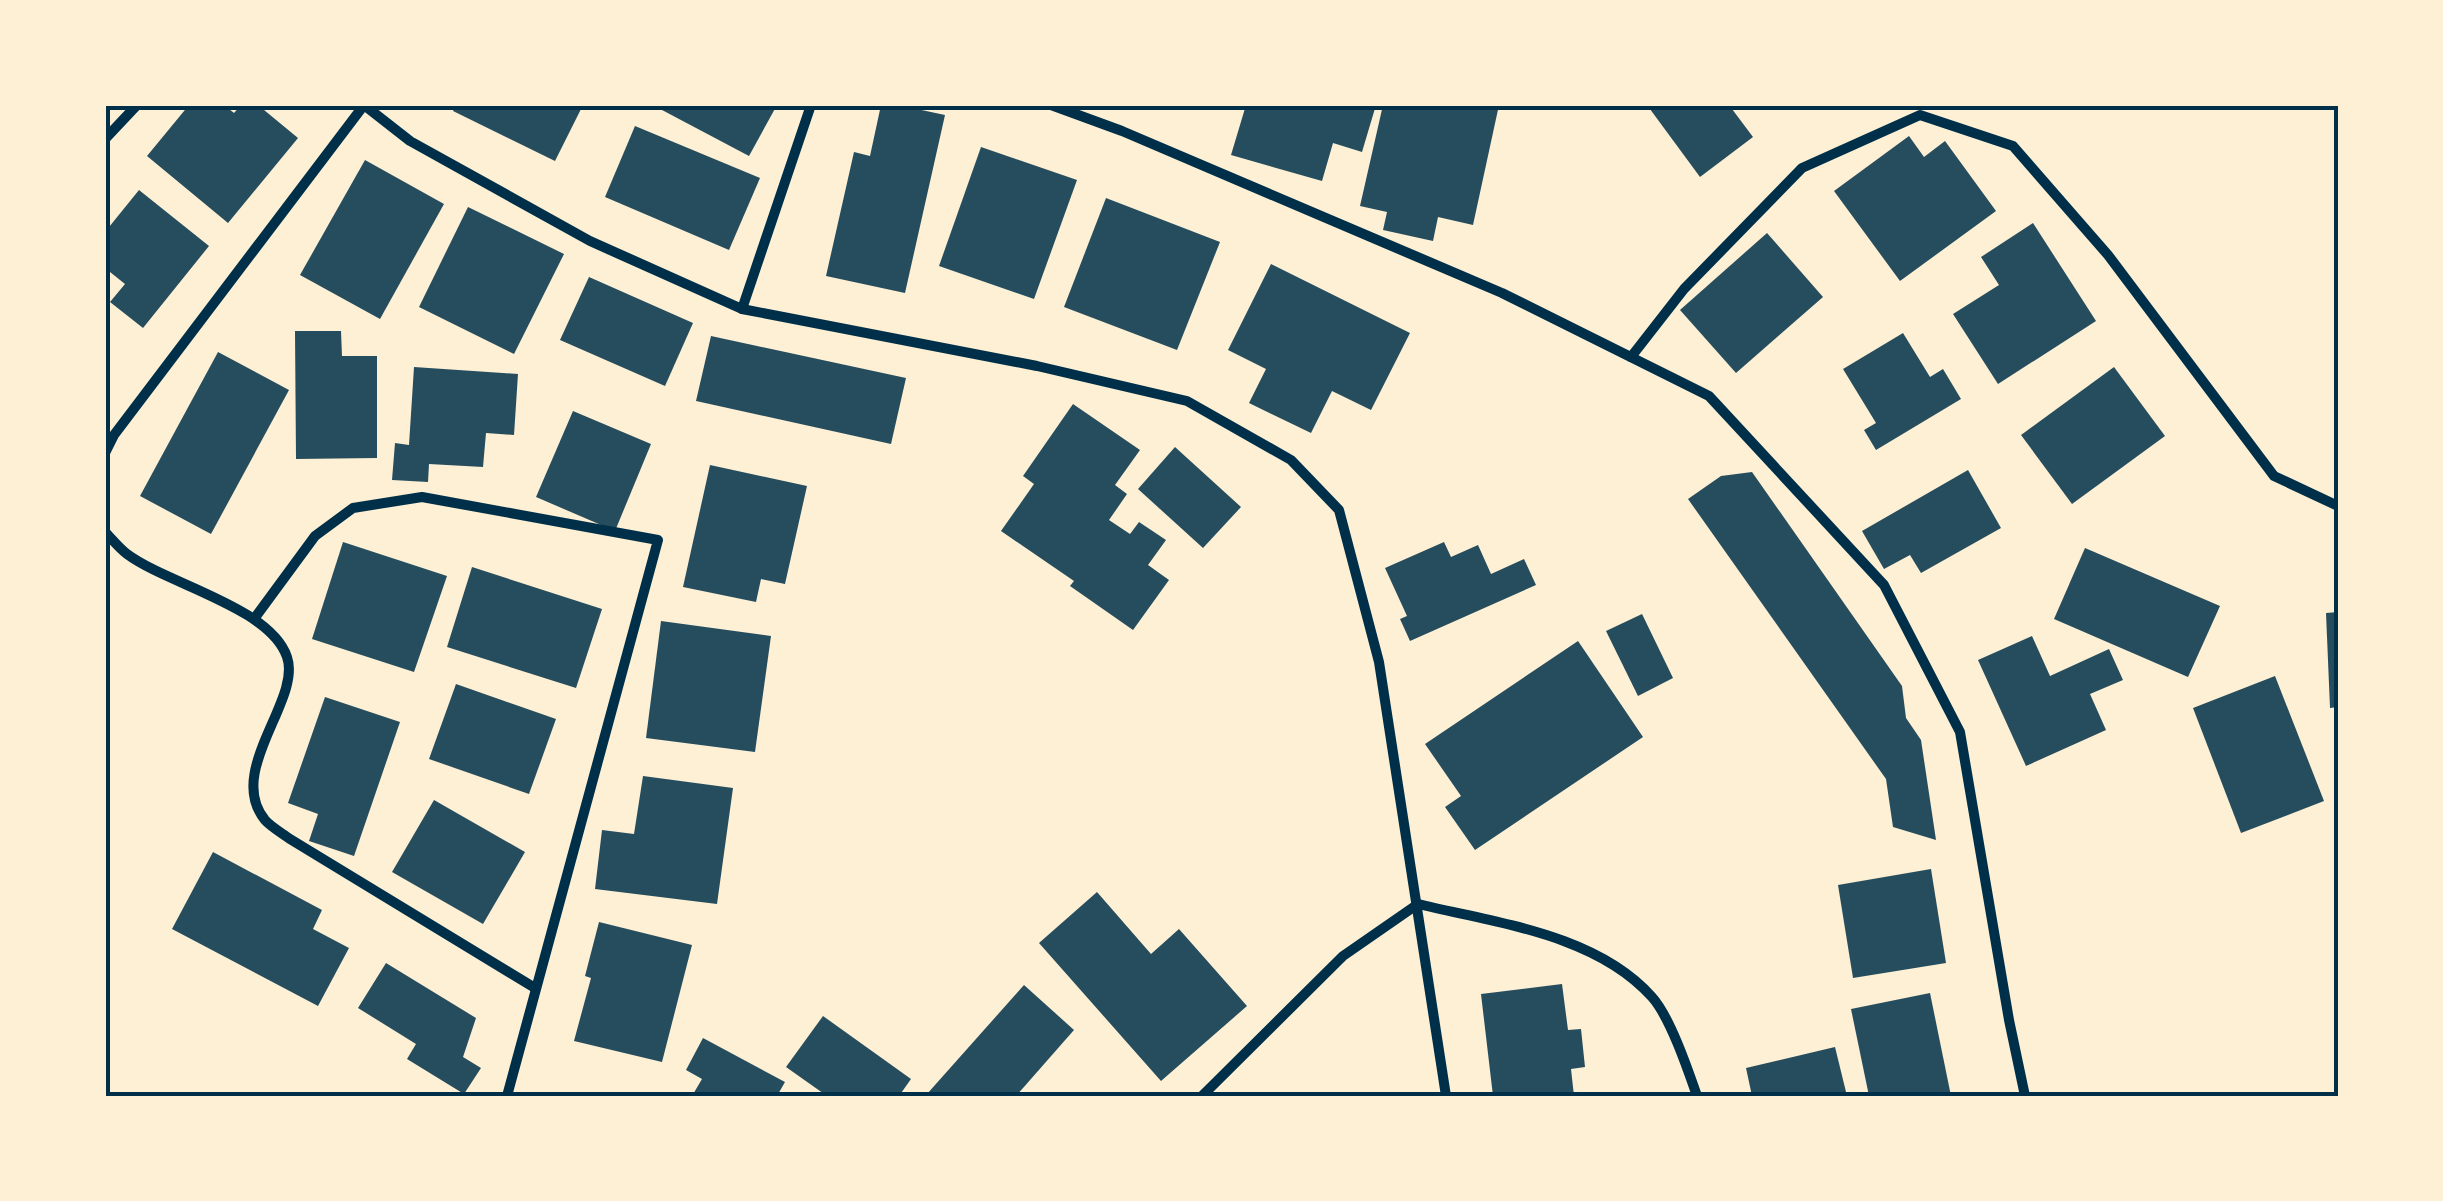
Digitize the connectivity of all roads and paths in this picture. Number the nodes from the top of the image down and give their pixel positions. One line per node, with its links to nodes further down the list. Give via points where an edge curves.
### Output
1 (137, 105): 5 (street)
2 (364, 105): 6 (street, via 410,140 590,241); 8 (street)
3 (812, 105): 6 (street)
4 (1051, 105): 7 (street, via 1502,293)
5 (105, 139)
6 (742, 308): 12 (street, via 1187,401 1291,460 1340,510 1379,662)
7 (1630, 357): 9 (street, via 1684,289 1802,168 1920,115 2013,146 2108,255 2274,476); 18 (street, via 1710,396 1884,584 1960,732)
8 (105, 453)
9 (2338, 506)
10 (105, 532): 11 (street, via 127,554)
11 (254, 619): 13 (street, via 280,644 289,678 260,751 254,790 264,818); 13 (street, via 315,536 353,508 422,497 658,540)
12 (1418, 904): 15 (street, via 1343,956); 16 (street); 17 (street, via 1544,934 1610,962 1654,999)
13 (535, 988): 14 (street)
14 (508, 1096)
15 (1202, 1096)
16 (1446, 1096)
17 (1697, 1096)
18 (2025, 1096)

